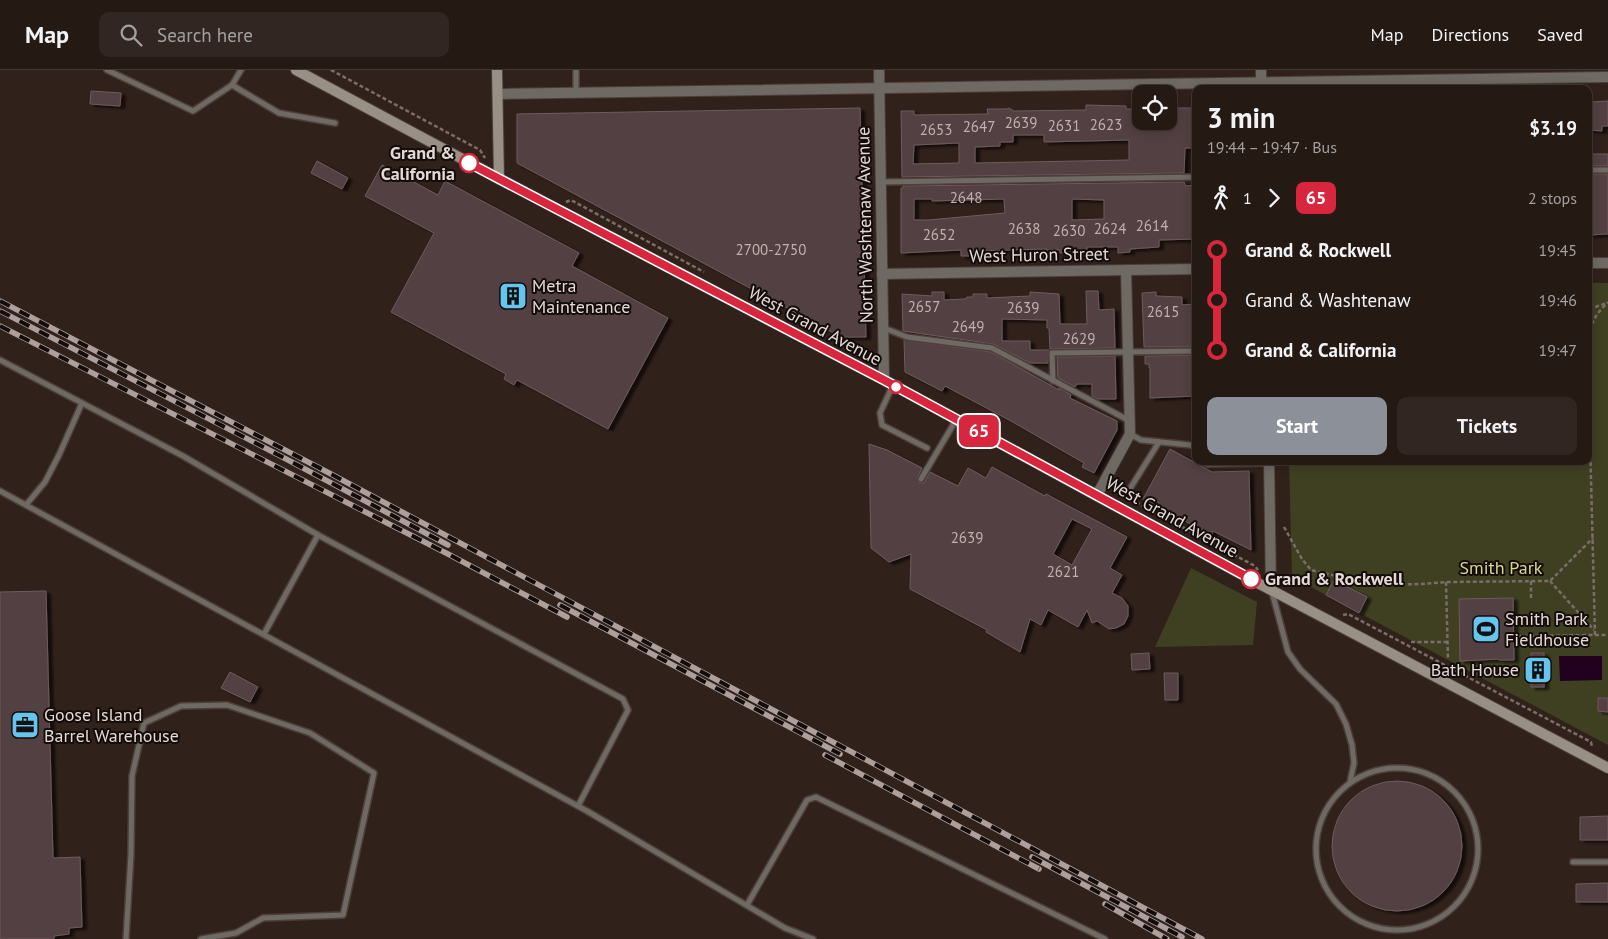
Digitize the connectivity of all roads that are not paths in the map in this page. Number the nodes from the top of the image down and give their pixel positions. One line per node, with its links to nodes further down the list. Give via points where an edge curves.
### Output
1 (107, 70): 9 (lane, via 193,112)
2 (241, 70): 9 (lane)
3 (296, 70): 20 (main road, West Grand Avenue)
4 (497, 70): 15 (main road)
5 (576, 70): 14 (lane)
6 (879, 70): 13 (street, North Washtenaw Avenue)
7 (1261, 70): 10 (street)
8 (1608, 77): 11 (street)
9 (232, 85): 16 (lane, via 279,113)
10 (1261, 85)
11 (1300, 85)
12 (1192, 86): 13 (street)
13 (879, 88): 14 (street); 21 (street, North Washtenaw Avenue)
14 (576, 93): 15 (street)
15 (498, 94): 20 (main road)
16 (335, 123)
17 (1592, 170): 18 (lane)
18 (1608, 170)
19 (1192, 177): 21 (lane)
20 (499, 179): 32 (main road, West Grand Avenue)
21 (881, 182): 26 (street, North Washtenaw Avenue)
22 (1592, 263): 23 (street)
23 (1608, 263)
24 (1192, 269): 25 (street, West Huron Street)
25 (1126, 270): 26 (street, West Huron Street); 29 (street)
26 (882, 274): 27 (street, North Washtenaw Avenue)
27 (883, 328): 31 (lane, via 907,337 992,348); 32 (street, North Washtenaw Avenue)
28 (1192, 351): 29 (lane)
29 (1128, 352): 31 (lane, via 1052,353); 35 (street)
30 (0, 360): 33 (lane)
31 (1053, 380): 35 (lane)
32 (889, 383): 34 (main road, West Grand Avenue); 39 (lane, via 880,413 882,426)
33 (82, 403): 45 (lane, via 45,482); 46 (lane, via 183,456)
34 (956, 419): 41 (lane); 44 (main road, West Grand Avenue)
35 (1130, 421): 36 (street)
36 (1130, 434): 37 (lane, via 1141,440); 44 (street)
37 (1159, 442): 38 (lane); 42 (lane)
38 (1192, 445)
39 (927, 448)
40 (1269, 465): 47 (street)
41 (921, 479)
42 (1131, 487)
43 (0, 491): 45 (lane)
44 (1097, 495): 47 (main road, West Grand Avenue)
45 (26, 505): 48 (lane)
46 (318, 535): 48 (lane); 51 (lane, via 623,699 628,710)
47 (1271, 589): 49 (main road, West Grand Avenue); 50 (lane, via 1288,652 1300,669 1336,704 1346,724 1354,763)
48 (264, 634): 51 (lane)
49 (1608, 768)
50 (1350, 782): 50 (lane, via 1326,810 1316,838 1316,861 1334,901 1351,916 1371,926 1393,930 1416,928 1437,920 1468,890 1476,869 1475,826 1466,806 1452,789 1413,769 1391,768 1370,772)
51 (578, 806): 54 (lane)
52 (1573, 862): 53 (lane)
53 (1608, 862)
54 (747, 906): 57 (lane, via 784,928); 58 (lane, via 806,800 816,797)
55 (126, 939): 56 (lane, via 132,776 144,723 181,706 228,705 310,733 374,773 343,915 263,918 236,933)
56 (201, 939)
57 (813, 939)
58 (1105, 939)

